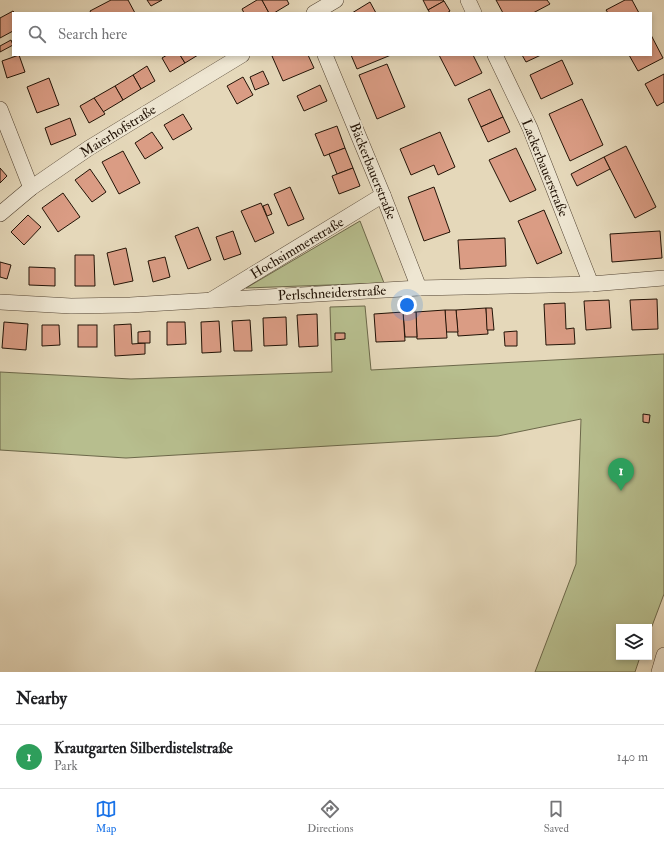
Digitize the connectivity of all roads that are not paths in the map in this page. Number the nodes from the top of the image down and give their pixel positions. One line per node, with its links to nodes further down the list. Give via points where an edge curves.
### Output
1 (336, 0): 3 (street)
2 (468, 0): 4 (street)
3 (316, 12)
4 (474, 12)
5 (240, 56): 9 (street, Maierhofstraße, via 89,148)
6 (325, 56): 10 (street, Bäckerbauerstraße)
7 (495, 56): 13 (street, Lackerbauerstraße, via 530,128)
8 (0, 109): 9 (street)
9 (31, 188): 11 (street, Maierhofstraße)
10 (383, 195): 14 (street, Bäckerbauerstraße); 15 (street, Hochsimmerstraße)
11 (0, 214)
12 (664, 278): 13 (street, Perlschneiderstraße)
13 (591, 284): 14 (street, Perlschneiderstraße)
14 (419, 288): 15 (street, Perlschneiderstraße)
15 (210, 300): 16 (street, Perlschneiderstraße, via 79,306)
16 (0, 302)
17 (664, 655): 18 (street)
18 (659, 672)

